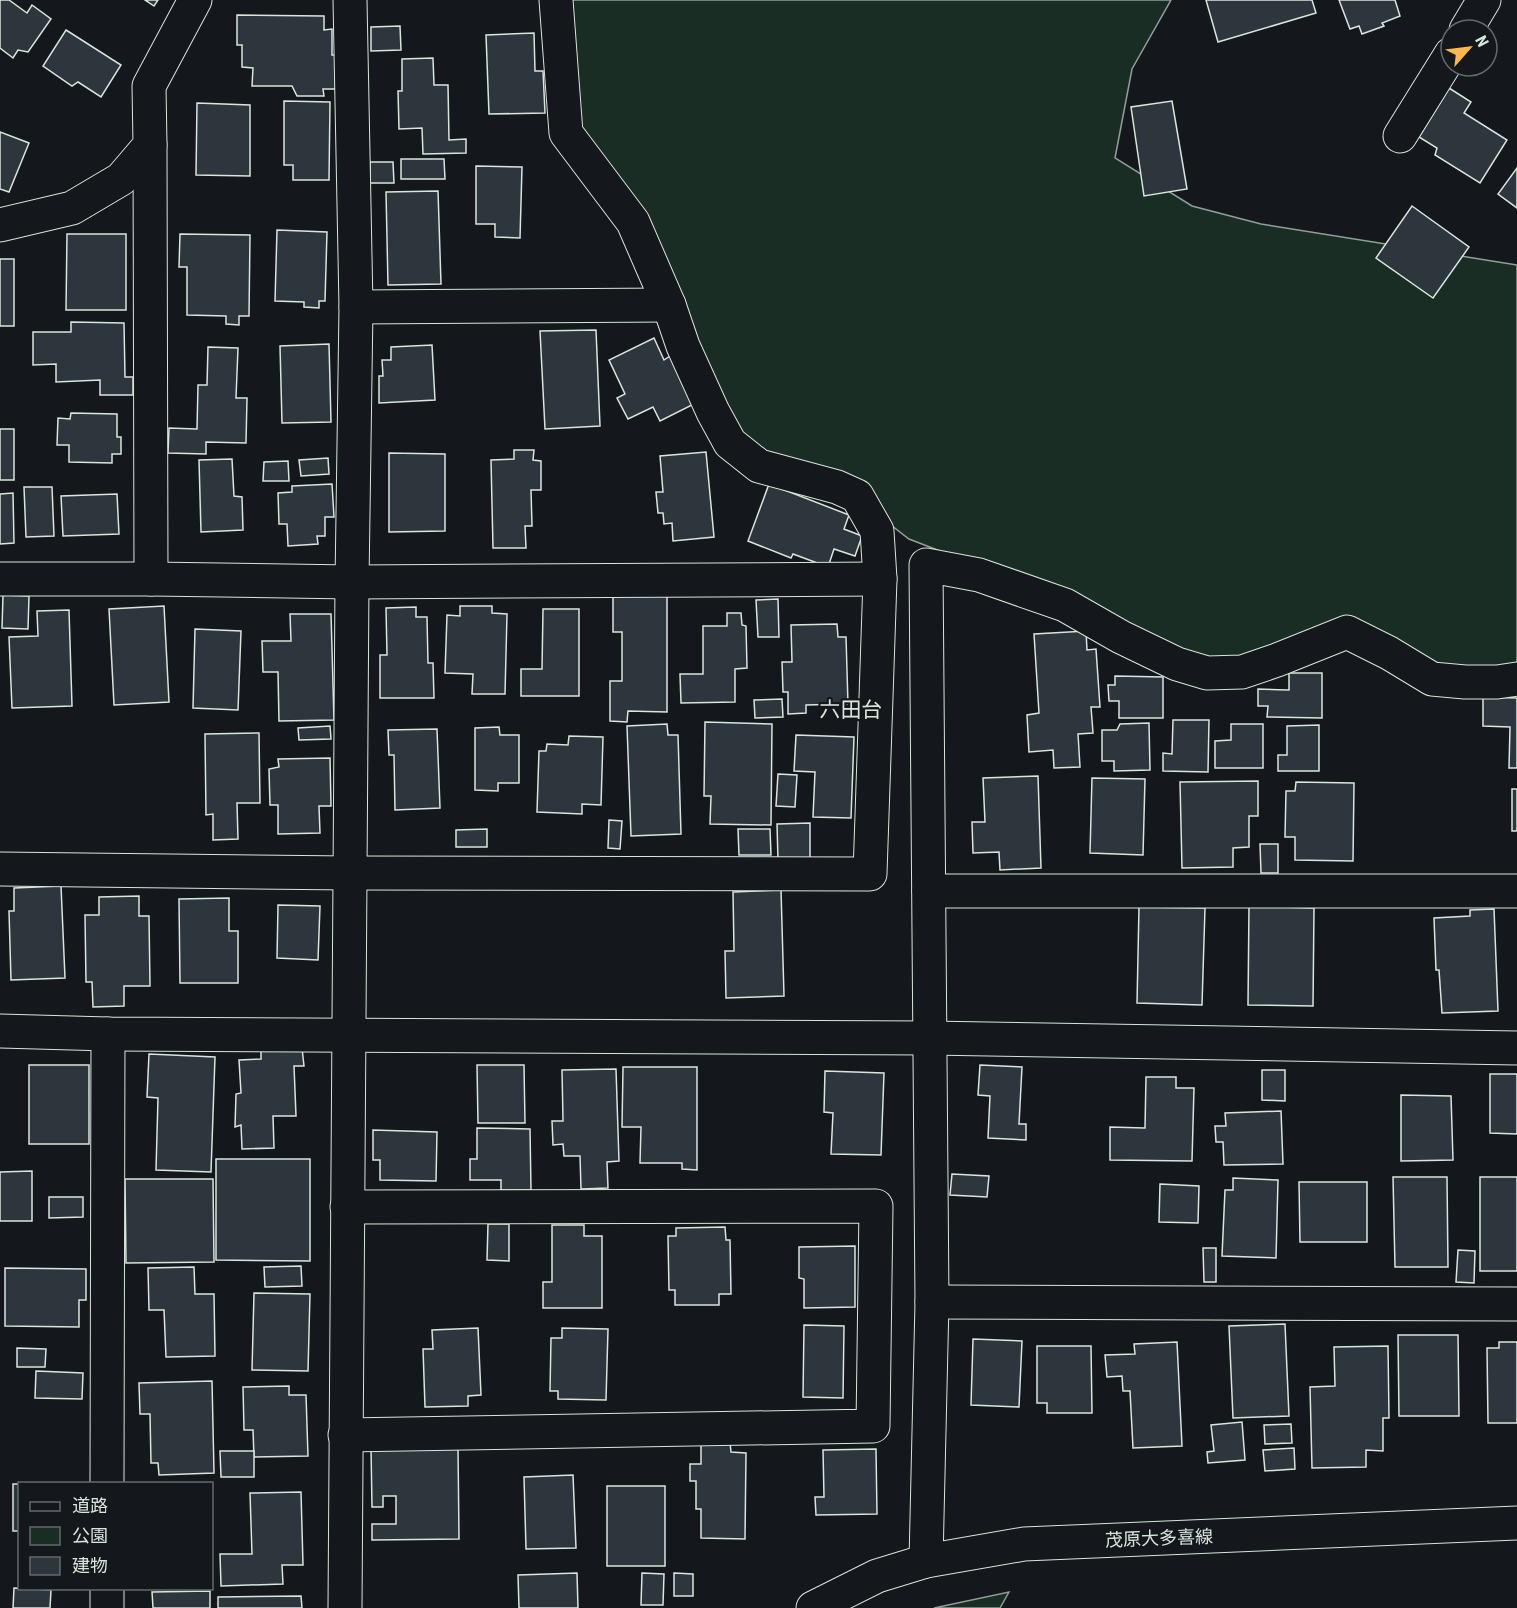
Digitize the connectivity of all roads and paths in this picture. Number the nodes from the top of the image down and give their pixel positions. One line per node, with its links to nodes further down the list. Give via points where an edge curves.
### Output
1 (195, 0): 8 (street, via 148,86)
2 (350, 0): 11 (street)
3 (556, 0): 10 (street, via 566,134 633,222)
4 (1484, 0): 5 (street)
5 (1473, 18)
6 (1439, 73): 7 (street)
7 (1400, 136)
8 (150, 145): 9 (street, via 121,179 72,208); 13 (street)
9 (0, 225)
10 (669, 305): 11 (street); 14 (street, via 683,346 730,443 759,466 857,496 878,531)
11 (356, 307): 15 (street)
12 (0, 579): 13 (street)
13 (151, 579): 15 (street)
14 (880, 579): 15 (street); 18 (street, via 870,874)
15 (351, 582): 18 (street)
16 (1517, 679): 19 (street, via 1432,679 1347,632 1242,672 1207,673 1149,651 1065,605 979,575 926,565)
17 (0, 870): 18 (street)
18 (350, 873): 23 (street)
19 (929, 891): 20 (street); 24 (street)
20 (1517, 891)
21 (0, 1031): 22 (street)
22 (108, 1034): 23 (street); 30 (street)
23 (349, 1035): 24 (street); 26 (street)
24 (929, 1038): 25 (street); 27 (street)
25 (1517, 1048)
26 (347, 1207): 29 (street); 29 (street, via 876,1206 873,1426)
27 (932, 1302): 28 (street); 32 (street)
28 (1517, 1304)
29 (345, 1435): 35 (street)
30 (108, 1482)
31 (1517, 1523): 32 (street, 茂原大多喜線, via 1024,1544)
32 (926, 1561): 36 (street, 茂原大多喜線, via 877,1576)
33 (107, 1590): 34 (street)
34 (107, 1608)
35 (345, 1608)
36 (813, 1608)

